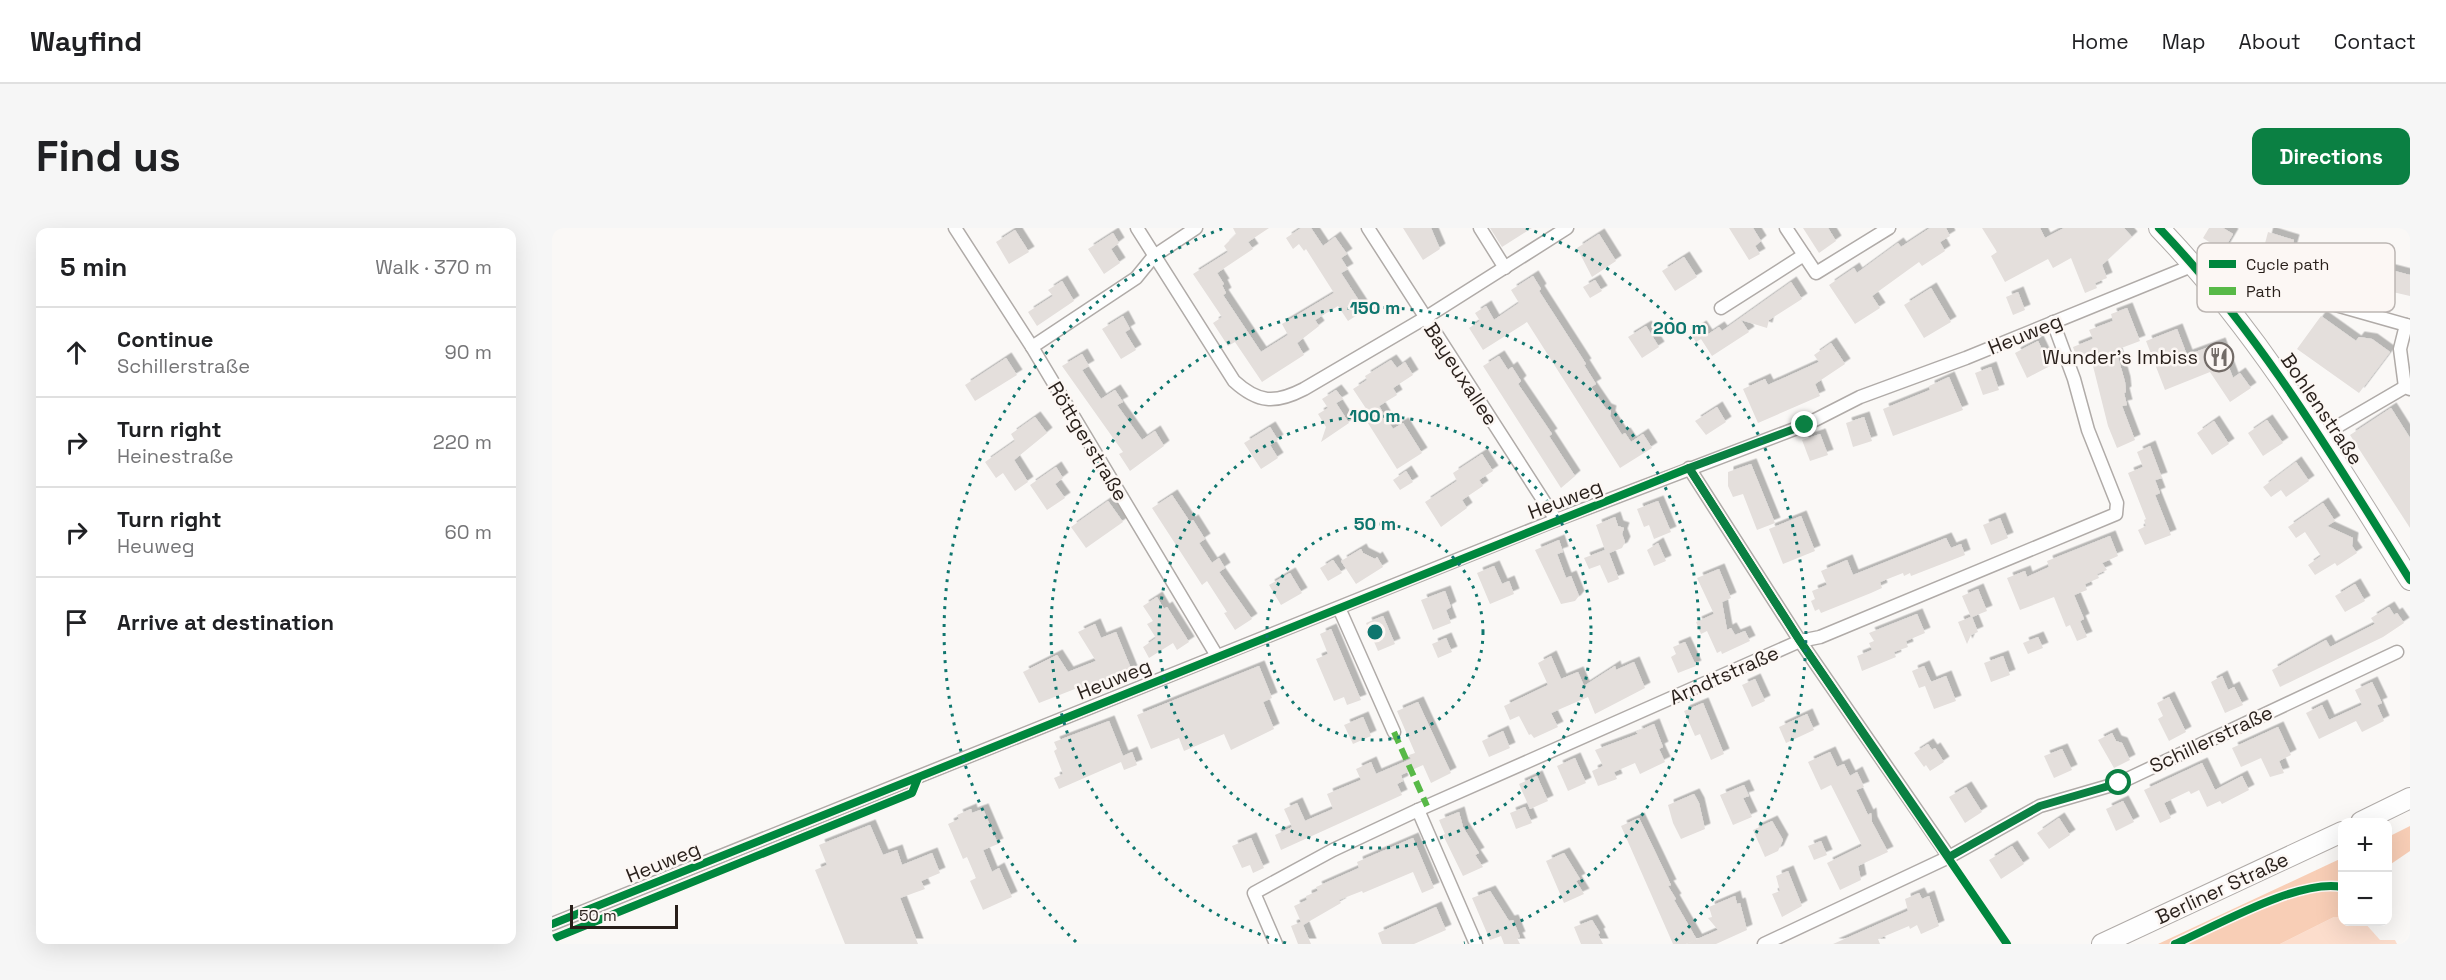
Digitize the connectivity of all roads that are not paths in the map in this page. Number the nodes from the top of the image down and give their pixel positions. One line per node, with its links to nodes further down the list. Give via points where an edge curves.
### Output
1 (955, 228): 21 (street, Röttgerstraße)
2 (1137, 228): 11 (street)
3 (1196, 228): 11 (street)
4 (1368, 228): 18 (street, Bayeuxallee)
5 (1480, 228): 13 (street)
6 (1567, 228): 13 (street)
7 (1786, 228): 10 (street)
8 (1889, 228): 10 (street, via 1816,273)
9 (2158, 228): 12 (main road, Bohlenstraße)
10 (1804, 255): 15 (street)
11 (1154, 256): 18 (street, via 1234,381 1248,394 1266,399 1285,399); 21 (street, via 1136,278)
12 (2194, 265): 14 (main road, Bohlenstraße); 19 (street, Heuweg)
13 (1505, 268): 18 (street)
14 (2197, 269)
15 (1721, 308)
16 (2233, 312): 23 (main road, Bohlenstraße)
17 (2359, 312): 20 (street)
18 (1425, 318): 25 (street, Bayeuxallee)
19 (2053, 322): 24 (street, Heuweg, via 1860,397 1805,425); 28 (street, Arndtstraße, via 2088,430 2117,503 2116,514)
20 (2408, 326): 22 (street, via 2400,349)
21 (1032, 347): 30 (street, Röttgerstraße)
22 (2408, 388): 23 (street)
23 (2321, 436): 26 (main road, Bohlenstraße)
24 (1689, 468): 25 (street, Heuweg); 28 (street)
25 (1556, 520): 27 (street, Heuweg)
26 (2408, 572)
27 (1339, 608): 30 (street, Heuweg); 31 (street)
28 (1800, 641): 33 (street, Arndtstraße); 36 (street)
29 (2397, 652): 36 (street, Schillerstraße, via 2119,783 2040,806)
30 (1217, 656): 37 (street, Heuweg)
31 (1394, 732)
32 (2410, 798): 34 (main road)
33 (1418, 810): 38 (street, Arndtstraße, via 1254,892); 39 (street)
34 (2369, 818)
35 (2338, 834): 41 (main road, Berliner Straße)
36 (1949, 857): 40 (street, Schillerstraße)
37 (552, 924)
38 (1276, 944)
39 (1476, 944)
40 (1764, 944)
41 (2102, 944)

